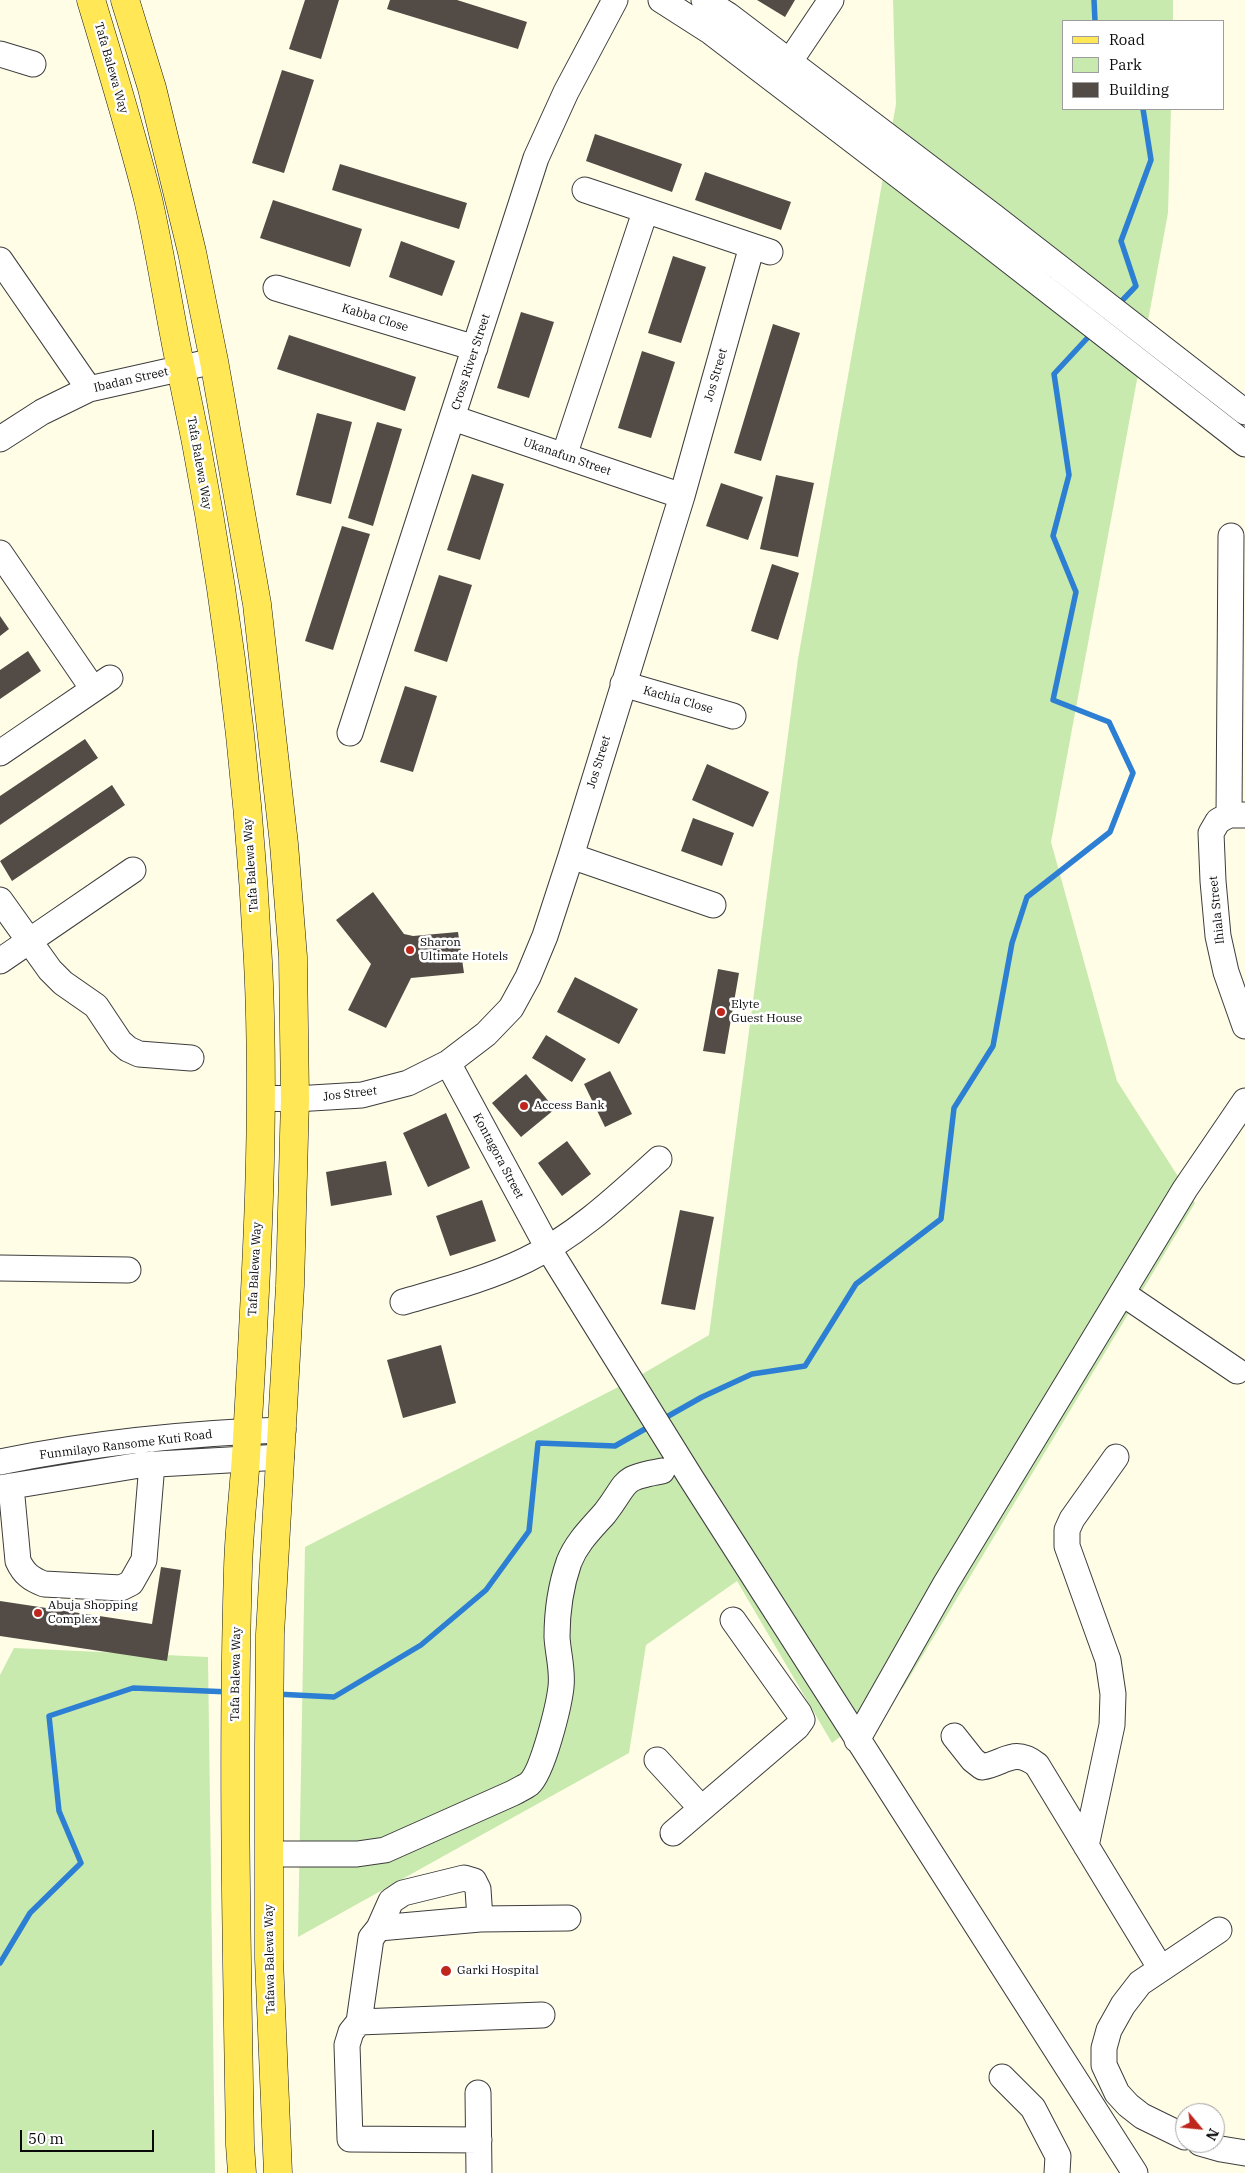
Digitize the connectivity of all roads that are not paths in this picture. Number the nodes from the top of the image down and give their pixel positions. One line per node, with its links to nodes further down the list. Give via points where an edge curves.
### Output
1 (91, 0): 17 (main road, Tafa Balewa Way, via 148,200)
2 (125, 0): 16 (main road, via 152,88 192,252)
3 (615, 0): 15 (street, Cross River Street, via 566,92 536,158)
4 (661, 0): 21 (street, via 711,32 1166,384)
5 (704, 0): 7 (street)
6 (831, 0): 9 (street)
7 (732, 8): 9 (street)
8 (0, 54): 10 (street)
9 (790, 61): 19 (street)
10 (33, 64)
11 (585, 190): 12 (street)
12 (645, 212): 23 (street); 24 (street, Jos Street, via 761,249)
13 (0, 260): 18 (street)
14 (276, 288): 15 (street, Kabba Close)
15 (475, 348): 20 (street, Cross River Street)
16 (214, 361): 17 (street, Ibadan Street); 42 (main road, via 257,604 284,844 293,957)
17 (181, 368): 18 (street, Ibadan Street); 41 (main road, Tafa Balewa Way, via 224,605 241,740 258,964)
18 (89, 389): 22 (street, Ibadan Street, via 42,412)
19 (1245, 412)
20 (453, 418): 23 (street, Ukanafun Street); 29 (street, Cross River Street)
21 (1241, 435)
22 (0, 439)
23 (564, 456): 24 (street, Ukanafun Street)
24 (682, 496): 27 (street, Jos Street)
25 (1231, 536): 31 (street)
26 (0, 553): 30 (street, via 102,684)
27 (623, 684): 28 (street, Kachia Close); 32 (street, Jos Street)
28 (733, 716)
29 (350, 733)
30 (0, 753)
31 (1237, 815): 38 (street, Ihiala Street, via 1218,821 1211,833 1218,936 1226,972)
32 (570, 856): 35 (street); 40 (street, Jos Street, via 545,936 511,1008 486,1034)
33 (132, 870): 36 (street)
34 (0, 900): 36 (street)
35 (712, 906)
36 (29, 941): 37 (street); 39 (street, via 63,983 96,1006 128,1049 139,1054)
37 (0, 961)
38 (1245, 1026)
39 (191, 1058)
40 (448, 1063): 42 (street, Jos Street, via 408,1084 362,1095); 45 (street, Kontagora Street)
41 (262, 1098): 42 (street, Jos Street); 52 (main road, Tafa Balewa Way)
42 (295, 1099): 51 (main road)
43 (1245, 1102): 48 (street, via 1185,1190)
44 (659, 1159): 45 (street, via 613,1201)
45 (548, 1248): 49 (street, via 499,1272); 61 (street, Kontagora Street)
46 (0, 1268): 47 (street)
47 (128, 1270)
48 (1122, 1293): 50 (street); 64 (street, via 946,1583)
49 (403, 1302)
50 (1237, 1370)
51 (283, 1430): 52 (street, Funmilayo Ransome Kuti Road); 53 (main road)
52 (248, 1431): 55 (main road, Tafa Balewa Way); 56 (street, Funmilayo Ransome Kuti Road, via 146,1440)
53 (281, 1457): 55 (street, Funmilayo Ransome Kuti Road); 69 (main road, Tafawa Balewa Way, via 270,1634)
54 (1116, 1457): 68 (street, via 1067,1530 1067,1546 1108,1660 1113,1694 1112,1725)
55 (246, 1458): 57 (street, Funmilayo Ransome Kuti Road); 83 (main road, Tafa Balewa Way, via 238,1564 234,1745)
56 (0, 1462)
57 (152, 1464): 59 (street, Funmilayo Ransome Kuti Road); 59 (street, via 144,1560 131,1582 121,1588 44,1584 32,1580 22,1571 18,1561)
58 (662, 1471): 69 (street, via 628,1480 579,1542 569,1563 559,1606 561,1686 540,1766 530,1783 385,1850 358,1854)
59 (6, 1487)
60 (733, 1620): 62 (street)
61 (799, 1647): 62 (street); 64 (street, Kontagora Street)
62 (767, 1666): 66 (street, via 802,1720)
63 (954, 1736): 68 (street, via 982,1767 1012,1756 1027,1757 1037,1765)
64 (858, 1740): 87 (street, Kontagora Street)
65 (657, 1760): 66 (street)
66 (701, 1808): 67 (street)
67 (673, 1833)
68 (1086, 1846): 74 (street)
69 (269, 1854): 84 (main road, Tafawa Balewa Way, via 269,1959)
70 (568, 1918): 71 (street)
71 (480, 1920): 72 (street); 72 (street, via 478,1889 474,1881 464,1878 403,1893 391,1901)
72 (379, 1928): 76 (street, via 371,1938)
73 (1219, 1930): 74 (street)
74 (1161, 1969): 79 (street, via 1140,1983 1123,2005 1109,2030 1104,2065 1117,2093 1128,2105 1142,2116)
75 (542, 2015): 76 (street)
76 (359, 2022): 80 (street, via 346,2045 350,2139)
77 (1002, 2077): 86 (street, via 1033,2108 1058,2156)
78 (478, 2093): 80 (street)
79 (1175, 2132)
80 (479, 2140): 85 (street)
81 (1225, 2150): 82 (street)
82 (1245, 2153)
83 (242, 2173)
84 (278, 2173)
85 (479, 2173)
86 (1057, 2173)
87 (1135, 2173)

